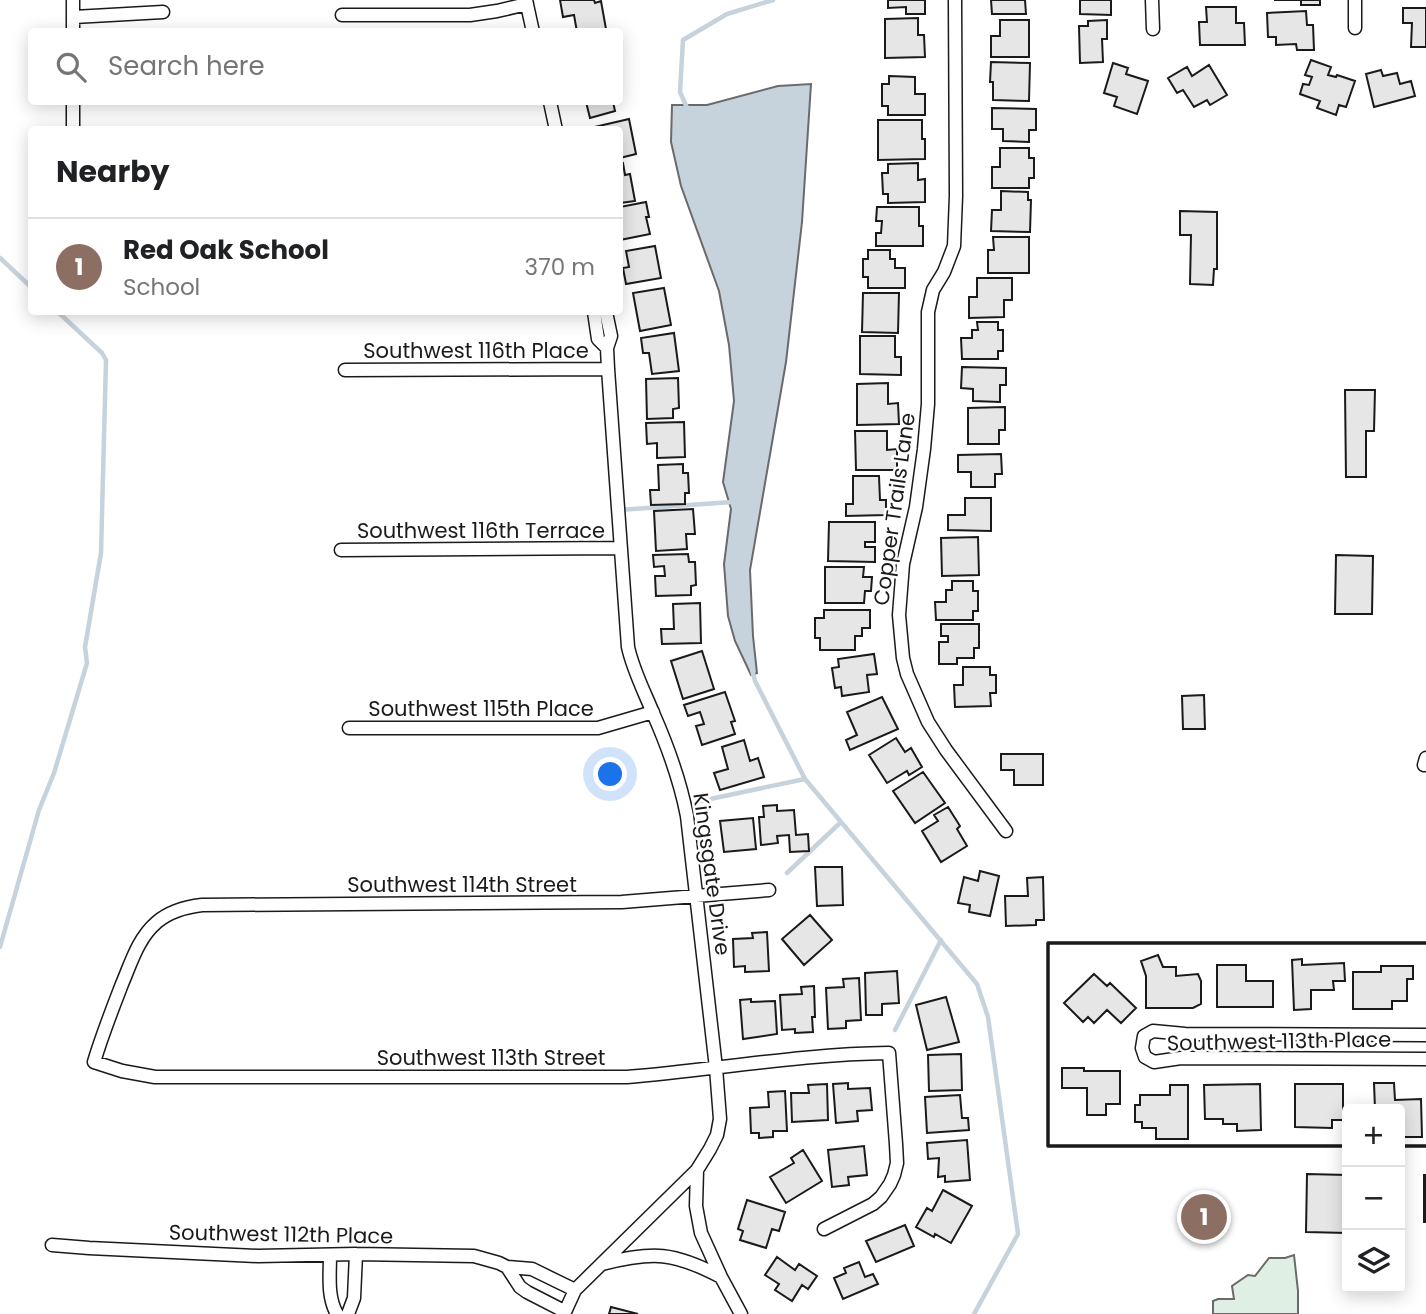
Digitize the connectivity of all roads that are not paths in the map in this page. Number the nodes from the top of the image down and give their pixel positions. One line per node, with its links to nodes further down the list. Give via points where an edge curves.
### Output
1 (74, 0): 8 (street)
2 (956, 0): 26 (street, Copper Trails Lane, via 954,246 928,312 924,449 903,564 899,615 907,674 928,722)
3 (1152, 0): 12 (street)
4 (1355, 0): 11 (street)
5 (526, 2): 7 (street, via 470,15); 10 (street)
6 (163, 12): 8 (street)
7 (342, 15)
8 (74, 17): 9 (street)
9 (73, 28)
10 (532, 28)
11 (1355, 28)
12 (1153, 29)
13 (73, 105): 15 (street)
14 (551, 105): 16 (street)
15 (73, 126)
16 (555, 126)
17 (594, 315): 19 (street, Kingsgate Drive, via 598,339)
18 (607, 315): 19 (street, Kingsgate Drive, via 611,336)
19 (607, 348): 20 (street, Kingsgate Drive)
20 (608, 369): 21 (street, Southwest 116th Place); 22 (street, Kingsgate Drive)
21 (345, 370)
22 (620, 548): 23 (street, Southwest 116th Terrace); 24 (street, Kingsgate Drive, via 628,647)
23 (341, 550)
24 (653, 712): 25 (street, Southwest 115th Place, via 598,728); 28 (street, Kingsgate Drive, via 682,788)
25 (349, 728)
26 (1006, 831)
27 (769, 890): 28 (street, Southwest 114th Street)
28 (697, 897): 31 (street, Southwest 114th Street, via 611,903 202,905 179,909 158,920 137,949); 32 (street, Kingsgate Drive)
29 (1426, 1035): 30 (street, Southwest 113th Place, via 1153,1031 1144,1036 1142,1048 1144,1057 1154,1062 1181,1058)
30 (1426, 1059)
31 (94, 1062): 32 (street, Southwest 113th Street, via 155,1077 627,1077)
32 (716, 1069): 33 (street, Kingsgate Drive, via 717,1135); 34 (street, Southwest 113th Street, via 889,1053 894,1175 873,1205)
33 (697, 1170): 38 (street, Kingsgate Drive); 40 (street, via 698,1220)
34 (824, 1229)
35 (52, 1245): 37 (street, Southwest 112th Place, via 202,1254)
36 (356, 1254): 37 (street, Southwest 112th Place); 39 (street, Southwest 112th Place, via 474,1256); 44 (street, via 354,1298)
37 (330, 1255): 43 (street, via 332,1307)
38 (602, 1264): 40 (street, via 656,1255 688,1262); 41 (street, Kingsgate Drive)
39 (507, 1267): 41 (street, Southwest 112th Place, via 532,1269); 42 (street, via 520,1287)
40 (721, 1277): 45 (street)
41 (575, 1290): 42 (street, Kingsgate Drive)
42 (564, 1313)
43 (337, 1314)
44 (348, 1314)
45 (741, 1314)

